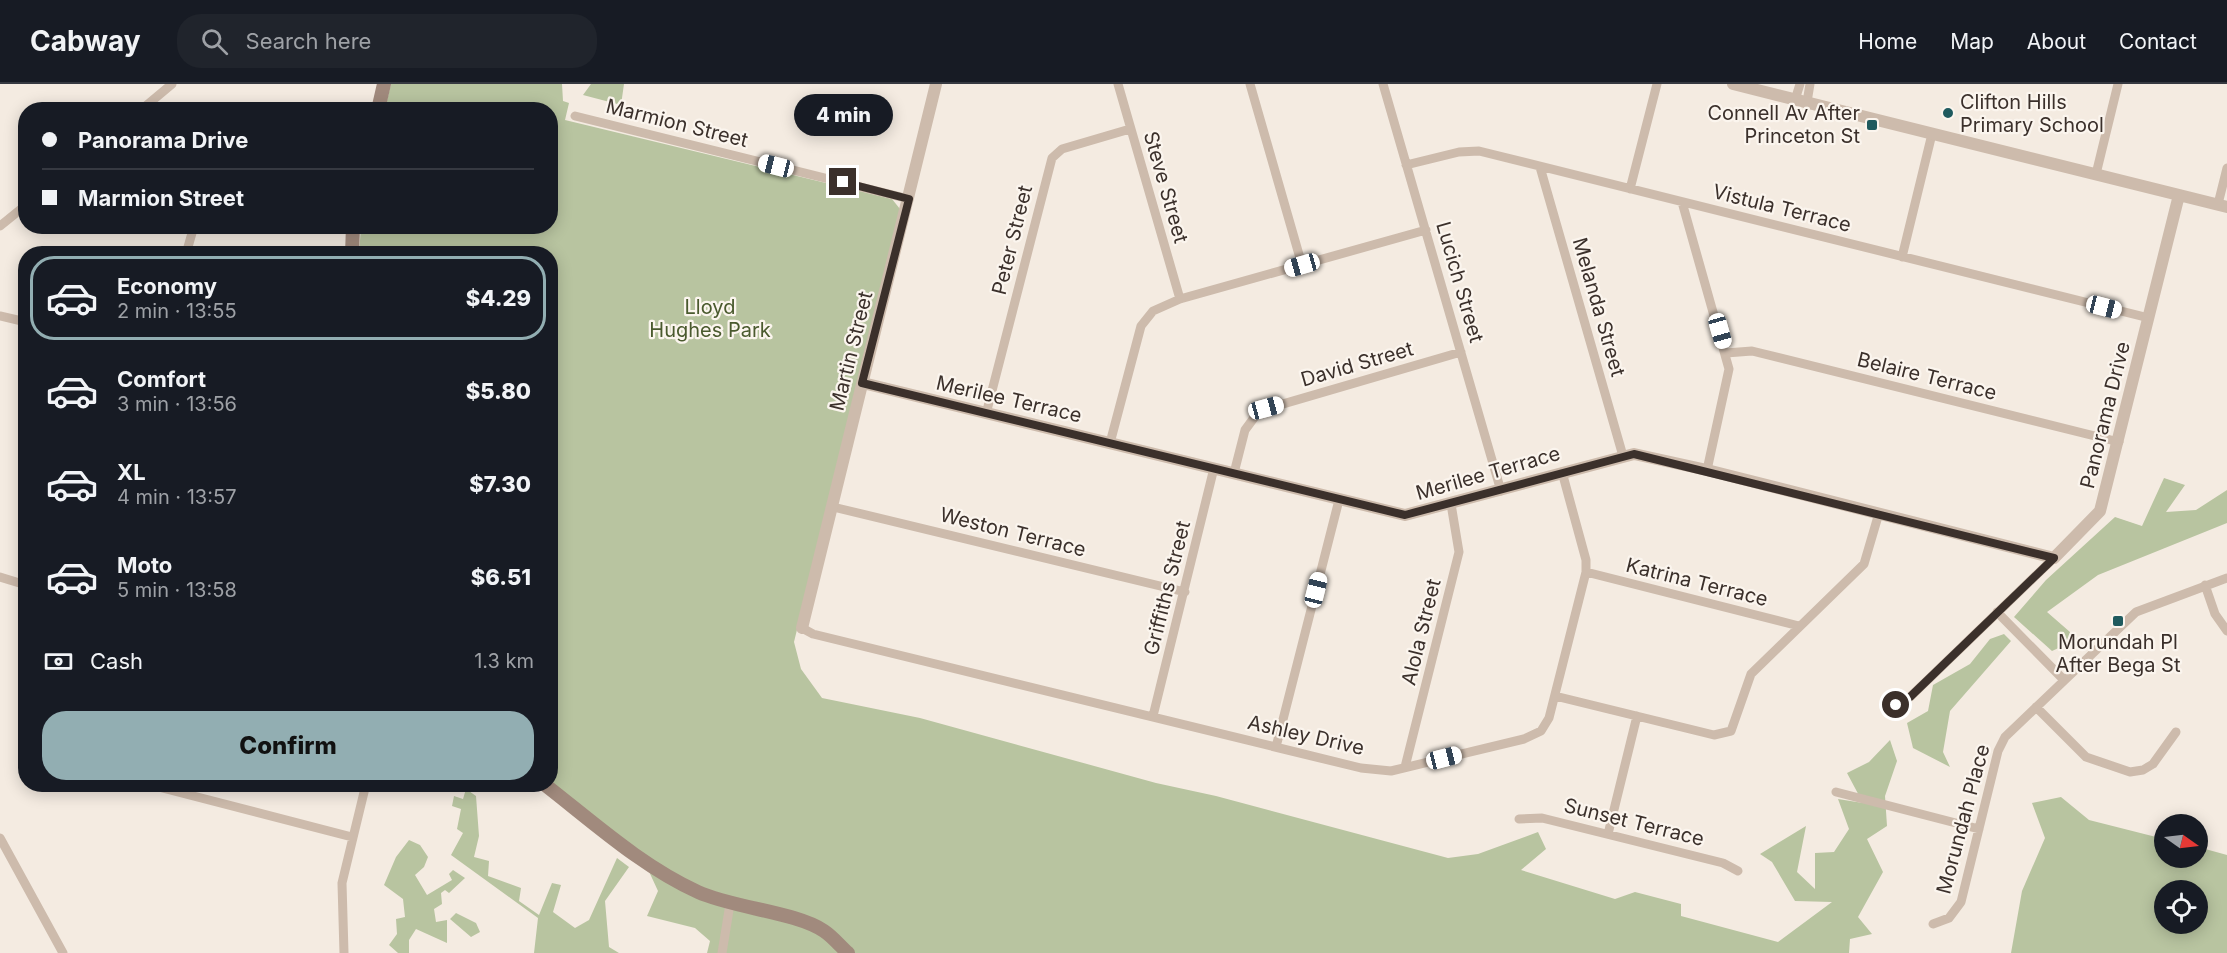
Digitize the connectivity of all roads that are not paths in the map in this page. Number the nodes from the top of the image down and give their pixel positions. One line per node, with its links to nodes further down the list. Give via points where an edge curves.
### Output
1 (172, 84): 13 (street)
2 (384, 84): 14 (main road)
3 (936, 84): 24 (street, Martin Street)
4 (1118, 84): 16 (street, Steve Street)
5 (1251, 84): 31 (street)
6 (1383, 84): 18 (street, Lucich Street)
7 (1657, 84): 22 (street)
8 (1732, 84): 12 (street)
9 (1800, 84): 12 (street)
10 (1810, 84): 12 (street)
11 (2118, 84): 21 (street)
12 (1801, 101): 17 (street)
13 (151, 102)
14 (380, 102)
15 (575, 116): 24 (street, Marmion Street)
16 (1130, 129): 32 (street, Steve Street); 39 (street, Peter Street, via 1062,149 1052,158)
17 (1932, 134): 21 (street); 30 (street)
18 (1406, 165): 19 (street, Vistula Terrace, via 1479,151); 29 (street, Lucich Street)
19 (1540, 167): 22 (street, Vistula Terrace); 42 (street, Melanda Street)
20 (2227, 168): 26 (street)
21 (2096, 174): 23 (street)
22 (1630, 189): 25 (street, Vistula Terrace)
23 (2179, 195): 26 (street); 34 (street, Panorama Drive)
24 (909, 199): 38 (street, Martin Street)
25 (1682, 202): 30 (street, Vistula Terrace); 37 (street)
26 (2222, 206)
27 (18, 211): 28 (street)
28 (0, 226)
29 (1426, 230): 31 (street); 36 (street, Lucich Street)
30 (1902, 257): 34 (street, Vistula Terrace)
31 (1302, 265): 32 (street)
32 (1180, 299): 41 (street, via 1153,311 1141,326)
33 (0, 316): 35 (street)
34 (2149, 318): 40 (street, Panorama Drive)
35 (18, 320)
36 (1461, 352): 46 (street, David Street, via 1259,411 1245,430); 47 (street, Lucich Street)
37 (1726, 352): 40 (street, Belaire Terrace, via 1752,351); 44 (street, via 1727,387)
38 (862, 383): 39 (street, Merilee Terrace); 50 (street, Martin Street)
39 (986, 414): 41 (street, Merilee Terrace)
40 (2119, 442): 52 (street, Panorama Drive, via 2100,511)
41 (1110, 443): 43 (street, Merilee Terrace)
42 (1623, 456): 44 (street, Merilee Terrace, via 1638,455); 45 (street, Merilee Terrace)
43 (1214, 468): 46 (street, Merilee Terrace); 58 (street, Griffiths Street)
44 (1707, 470): 51 (street, Merilee Terrace)
45 (1562, 472): 47 (street, Merilee Terrace); 53 (street, Ashley Drive)
46 (1234, 473): 48 (street, Merilee Terrace)
47 (1501, 491): 49 (street, Merilee Terrace)
48 (1339, 500): 49 (street, Merilee Terrace, via 1405,515); 70 (street)
49 (1451, 504): 71 (street, Alola Street, via 1459,552)
50 (833, 507): 58 (street, Weston Terrace); 61 (street, Martin Street)
51 (1879, 513): 52 (street, Merilee Terrace); 60 (street, via 1864,564)
52 (2054, 558): 59 (street, Panorama Drive)
53 (1586, 572): 60 (street, Katrina Terrace); 64 (street, Ashley Drive)
54 (0, 577): 56 (street)
55 (2227, 578): 57 (street, Morundah Place)
56 (18, 583)
57 (2205, 585): 62 (street, via 2215,614); 63 (street, Morundah Place, via 2136,612)
58 (1185, 592): 67 (street, Griffiths Street)
59 (1997, 612): 63 (street); 65 (street, Panorama Drive, via 1910,697)
60 (1799, 626): 68 (street, via 1751,674 1731,731 1714,735)
61 (802, 628): 67 (street, Ashley Drive, via 813,634)
62 (2227, 630)
63 (2063, 679): 66 (street, Morundah Place)
64 (1555, 696): 68 (street); 71 (street, Ashley Drive, via 1545,727 1530,737)
65 (1896, 705)
66 (2036, 707): 69 (street, via 2086,758 2130,772 2153,764); 77 (street, Morundah Place, via 2002,743)
67 (1153, 716): 70 (street, Ashley Drive)
68 (1637, 716): 78 (street)
69 (2176, 732)
70 (1276, 747): 71 (street, Ashley Drive, via 1361,768 1391,771)
71 (1405, 767)
72 (178, 792): 79 (street)
73 (364, 792): 79 (street)
74 (555, 792): 82 (main road, via 655,868 699,893)
75 (1836, 792): 77 (street)
76 (1519, 819): 78 (street, Sunset Terrace, via 1542,818)
77 (1979, 829): 83 (street, Morundah Place, via 1961,902 1949,918)
78 (1608, 834): 81 (street, Sunset Terrace, via 1724,863)
79 (352, 837): 85 (street, via 342,883)
80 (0, 838): 84 (street)
81 (1738, 871)
82 (730, 904): 86 (street); 87 (main road, via 824,930)
83 (1934, 924)
84 (63, 953)
85 (344, 953)
86 (722, 953)
87 (848, 953)

